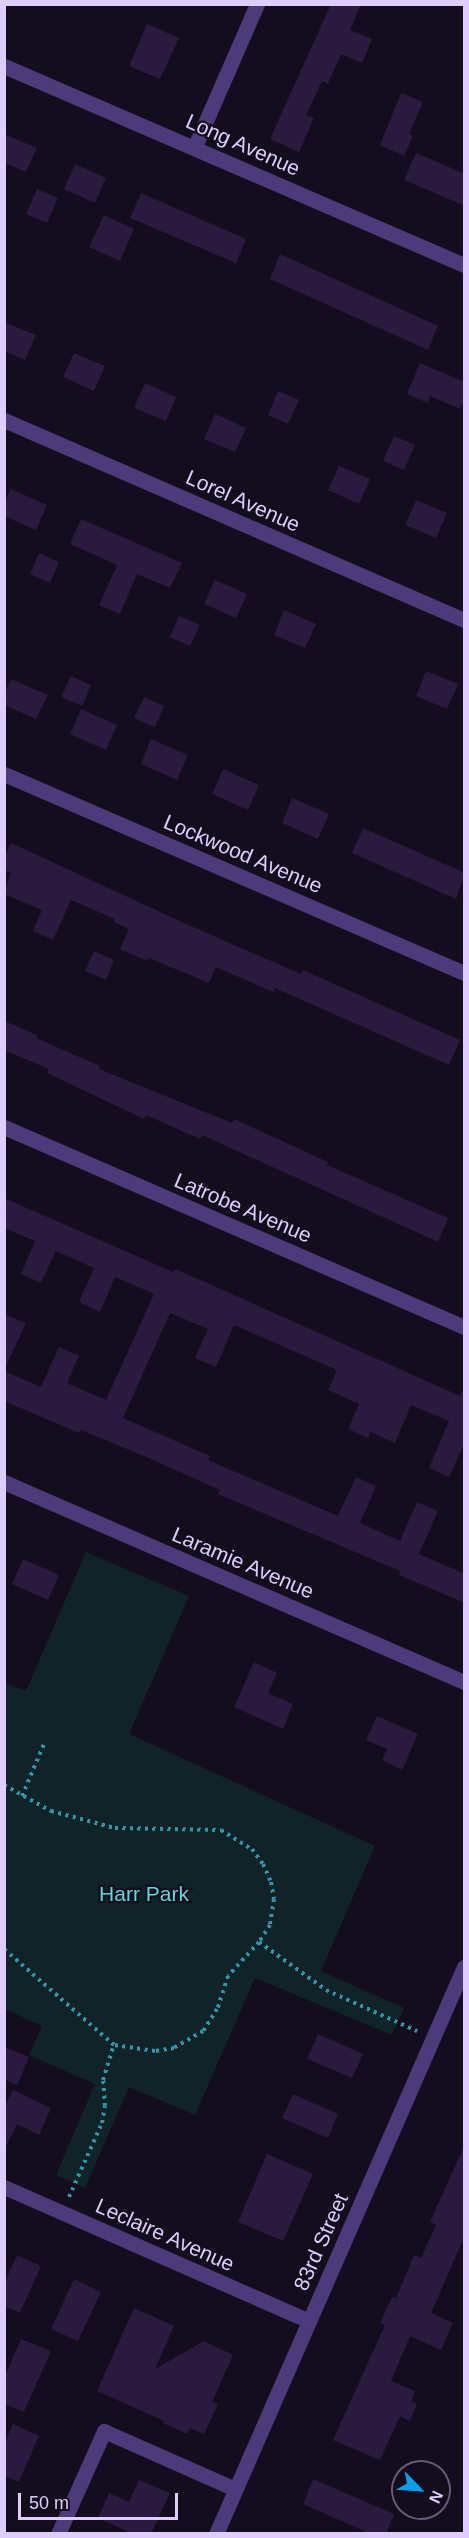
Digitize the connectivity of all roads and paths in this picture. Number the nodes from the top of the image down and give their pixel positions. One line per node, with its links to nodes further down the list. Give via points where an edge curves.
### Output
1 (257, 4): 3 (street)
2 (4, 66): 3 (street, Long Avenue)
3 (195, 146): 4 (street, Long Avenue)
4 (465, 265)
5 (4, 420): 6 (street, Lorel Avenue)
6 (465, 620)
7 (4, 774): 8 (street, Lockwood Avenue)
8 (465, 973)
9 (4, 1127): 10 (street, Latrobe Avenue)
10 (465, 1326)
11 (4, 1482): 12 (street, Laramie Avenue)
12 (465, 1682)
13 (44, 1744): 15 (path)
14 (4, 1785): 15 (path)
15 (22, 1796): 16 (path, via 51,1810 115,1828 206,1828 238,1839 252,1849 271,1882 273,1913)
16 (259, 1942): 19 (path, via 327,1990); 20 (path, via 228,1976 218,2009 203,2031 174,2048 155,2051)
17 (4, 1949): 20 (path)
18 (465, 1967): 19 (street, 83rd Street)
19 (433, 2038): 23 (street, 83rd Street)
20 (114, 2045): 22 (path, via 103,2080 102,2123)
21 (4, 2187): 22 (street, Leclaire Avenue)
22 (63, 2213): 23 (street, Leclaire Avenue)
23 (309, 2321): 24 (street, 83rd Street)
24 (235, 2489): 25 (street, 83rd Street); 26 (street, via 104,2431)
25 (223, 2531)
26 (57, 2534)

